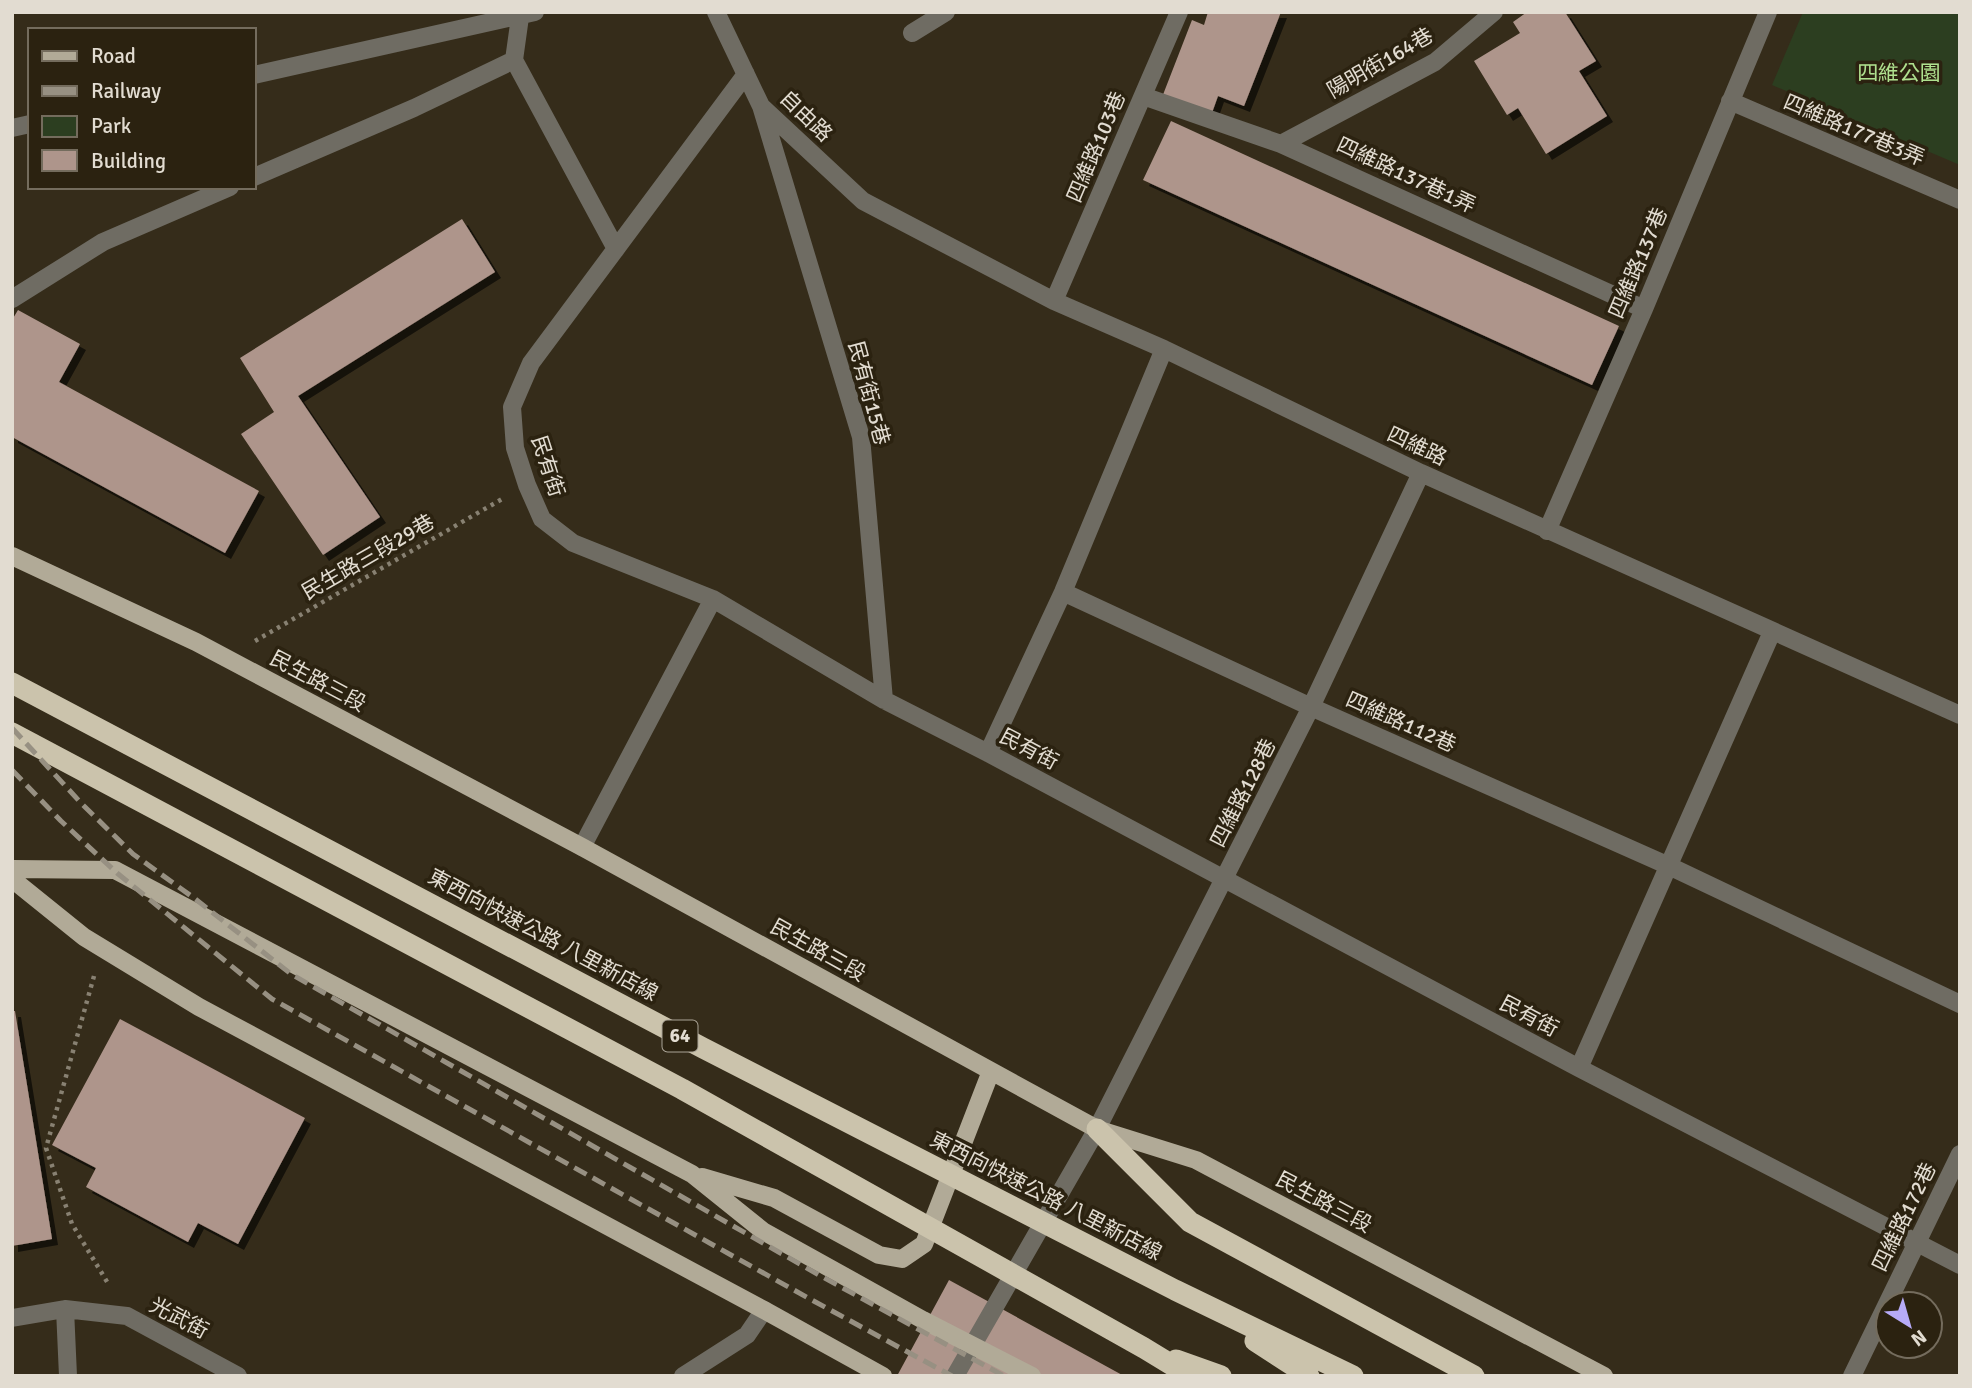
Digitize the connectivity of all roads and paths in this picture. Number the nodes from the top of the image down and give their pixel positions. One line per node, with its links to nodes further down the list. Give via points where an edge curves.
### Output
1 (716, 12): 9 (street, 自由路)
2 (946, 12): 7 (street)
3 (1179, 12): 11 (street, 四維路103巷)
4 (1494, 12): 14 (street, 陽明街164巷, via 1435,62)
5 (1768, 12): 12 (street, 四維路137巷)
6 (528, 15): 8 (street); 10 (street)
7 (912, 33)
8 (514, 60): 15 (street); 19 (street)
9 (746, 74): 13 (street, 自由路); 19 (street, 民有街)
10 (256, 75)
11 (1143, 96): 14 (street, 四維路137巷1弄); 21 (street, 四維路103巷)
12 (1730, 101): 17 (street, 四維路177巷3弄); 22 (street, 四維路137巷)
13 (761, 106): 18 (street, 自由路); 33 (street, 民有街15巷, via 861,437)
14 (1282, 144): 22 (street, 四維路137巷1弄)
15 (256, 176)
16 (225, 189): 20 (street, via 103,242)
17 (1960, 200)
18 (863, 201): 21 (street, 四維路)
19 (616, 249): 25 (street, 民有街, via 531,363 512,407 515,448)
20 (12, 299)
21 (1054, 301): 23 (street, 四維路)
22 (1644, 309): 26 (street, 四維路137巷)
23 (1164, 349): 24 (street, 四維路); 28 (street)
24 (1422, 473): 26 (street, 四維路); 34 (street, 四維路128巷)
25 (527, 485): 29 (street, 民有街, via 542,519 573,543); 31 (path, 民生路三段29巷)
26 (1547, 531): 30 (street, 四維路)
27 (12, 556): 31 (main road, 民生路三段)
28 (1063, 593): 34 (street, 四維路112巷); 37 (street)
29 (713, 599): 33 (street, 民有街); 38 (street)
30 (1772, 632): 35 (street, 四維路); 39 (street)
31 (225, 658): 38 (main road, 民生路三段)
32 (12, 683): 52 (highway, 東西向快速公路 八里新店線 / 64, via 703,1048)
33 (884, 700): 37 (street, 民有街)
34 (1311, 707): 39 (street, 四維路112巷); 42 (street, 四維路128巷)
35 (1960, 715)
36 (12, 733): 58 (highway, 64, via 682,1089)
37 (988, 752): 42 (street, 民有街)
38 (582, 847): 46 (main road, 民生路三段)
39 (1669, 866): 44 (street, 四維路112巷); 45 (street)
40 (12, 869): 49 (main road, via 115,870)
41 (12, 879): 54 (main road, via 84,937 199,1007)
42 (1224, 880): 45 (street, 民有街); 47 (street, 四維路128巷)
43 (95, 974): 55 (path, via 46,1147 72,1224)
44 (1960, 1004)
45 (1578, 1068): 50 (street, 民有街)
46 (991, 1071): 47 (main road, 民生路三段); 49 (main road, via 924,1244 902,1259 879,1255 774,1198)
47 (1097, 1129): 57 (street, 四維路128巷); 69 (highway, via 1190,1222); 70 (main road, 民生路三段, via 1196,1160)
48 (1960, 1154): 50 (street, 四維路172巷)
49 (692, 1174): 57 (main road, via 763,1231)
50 (1917, 1242): 51 (street, 民有街); 71 (street, 四維路172巷)
51 (1960, 1265)
52 (1175, 1290): 67 (highway); 68 (highway, 東西向快速公路 八里新店線 / 64)
53 (65, 1309): 55 (street, 光武街); 56 (street, 光武街); 59 (street)
54 (764, 1310): 61 (street, via 747,1335); 62 (main road)
55 (127, 1316): 60 (street, 光武街)
56 (12, 1318)
57 (972, 1345): 63 (street, 四維路128巷); 64 (main road)
58 (1144, 1348): 65 (highway, 64); 66 (highway)
59 (68, 1376)
60 (238, 1376)
61 (683, 1376)
62 (883, 1376)
63 (955, 1376)
64 (1031, 1376)
65 (1190, 1376)
66 (1221, 1376)
67 (1309, 1376)
68 (1353, 1376)
69 (1474, 1376)
70 (1604, 1376)
71 (1852, 1376)

